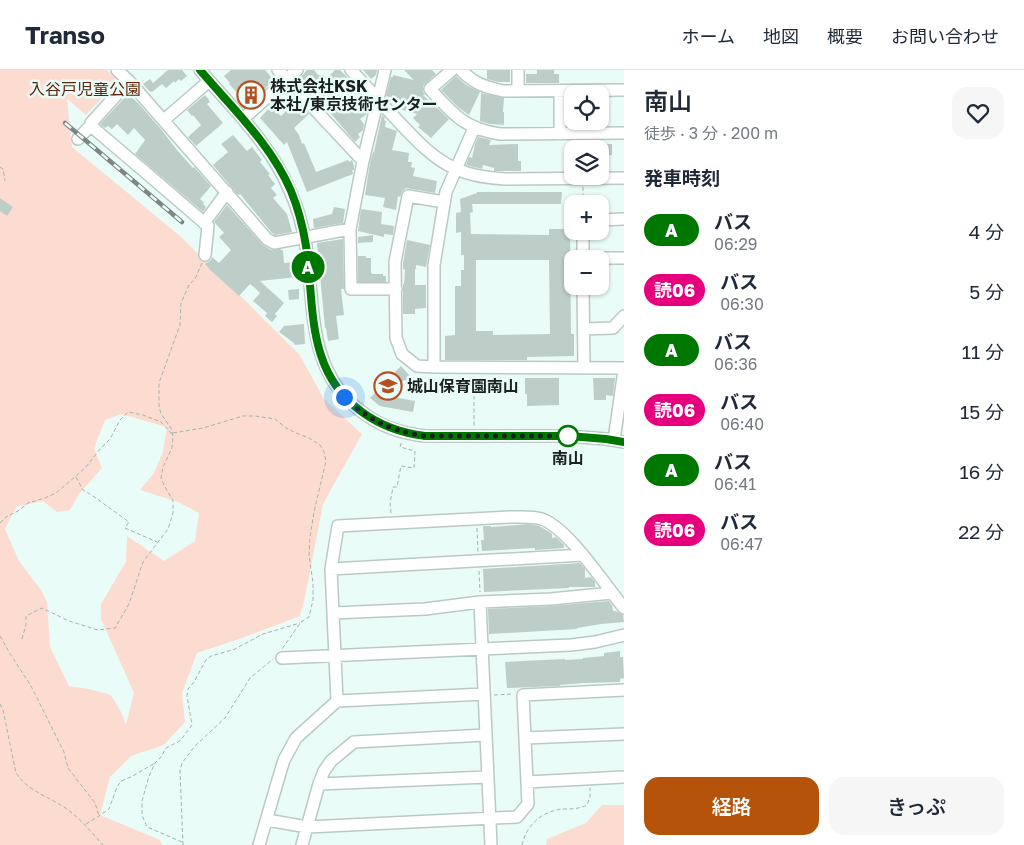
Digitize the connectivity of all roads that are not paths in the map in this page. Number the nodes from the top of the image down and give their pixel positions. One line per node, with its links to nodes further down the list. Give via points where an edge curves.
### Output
1 (117, 70): 11 (street)
2 (200, 70): 12 (street)
3 (278, 70): 10 (street)
4 (297, 70): 10 (street)
5 (351, 70): 16 (street)
6 (385, 70): 16 (street)
7 (452, 70): 20 (street, via 430,89 449,110)
8 (461, 70): 14 (street, via 486,88)
9 (518, 70): 14 (street)
10 (286, 79): 17 (street); 24 (street)
11 (129, 81): 18 (street); 19 (street)
12 (209, 81): 17 (street); 18 (street)
13 (624, 90): 15 (street)
14 (518, 91): 15 (street)
15 (560, 91): 22 (street)
16 (378, 99): 24 (street); 25 (street, via 436,158)
17 (243, 119): 33 (street, via 282,173 297,208)
18 (164, 120): 27 (street)
19 (91, 125): 23 (street); 31 (street)
20 (474, 128): 22 (street, via 500,134); 25 (street)
21 (624, 133): 22 (street)
22 (560, 134)
23 (78, 139)
24 (363, 161): 32 (street)
25 (456, 169): 26 (street, via 505,179); 28 (street)
26 (624, 178)
27 (227, 192): 31 (street); 33 (street, via 271,242)
28 (444, 202): 37 (street, via 408,196 396,262); 42 (street, via 434,264)
29 (624, 219): 30 (street)
30 (609, 220)
31 (204, 223): 34 (street, via 208,226)
32 (350, 229): 33 (street); 37 (street, via 351,290)
33 (304, 238): 44 (street, via 315,330 324,364 344,397 374,421 409,434 425,436 569,436)
34 (205, 256)
35 (609, 258): 36 (street)
36 (624, 258)
37 (396, 289): 42 (street, via 396,338 402,354 417,366)
38 (583, 295): 40 (street)
39 (624, 316): 40 (street, via 613,328)
40 (584, 329): 41 (street)
41 (584, 367): 42 (street); 43 (street)
42 (434, 368)
43 (624, 369): 44 (street)
44 (619, 441)
45 (583, 555): 46 (street); 46 (street, via 560,530 541,519 520,517 392,523 338,526); 47 (street)
46 (331, 569): 50 (street)
47 (612, 593): 48 (street); 49 (street)
48 (480, 602): 50 (street); 52 (street)
49 (624, 608)
50 (333, 613): 54 (street)
51 (624, 635): 52 (street, via 571,645)
52 (482, 649): 54 (street); 56 (street)
53 (280, 655): 54 (street)
54 (335, 656): 57 (street)
55 (624, 690): 60 (street, via 523,695)
56 (484, 694): 57 (street); 59 (street)
57 (336, 701): 66 (street, via 296,738 282,767)
58 (624, 734): 60 (street)
59 (486, 736): 61 (street); 64 (street, via 354,742 331,761)
60 (525, 738): 63 (street)
61 (488, 777): 64 (street); 65 (street)
62 (624, 777): 63 (street)
63 (527, 782): 65 (street, via 528,804 517,817)
64 (319, 784): 67 (street)
65 (490, 818): 67 (street); 70 (street)
66 (267, 820): 67 (street); 68 (street)
67 (307, 828): 69 (street)
68 (259, 845)
69 (302, 845)
70 (491, 845)

